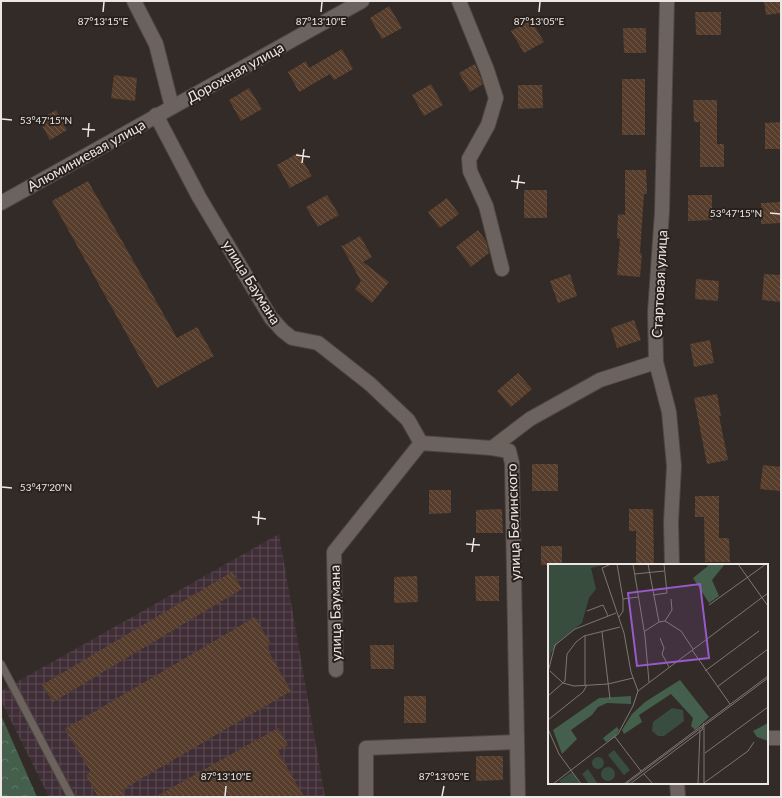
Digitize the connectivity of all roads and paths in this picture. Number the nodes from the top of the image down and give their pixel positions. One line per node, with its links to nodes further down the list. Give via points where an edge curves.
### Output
1 (134, 1): 5 (street, via 156,44)
2 (362, 1): 5 (street, Дорожная улица)
3 (459, 1): 8 (street, via 496,98 488,125 469,159 470,170 486,206)
4 (667, 1): 9 (street, Стартовая улица, via 662,212 655,312)
5 (172, 107): 6 (street, Алюминиевая улица)
6 (156, 115): 7 (street, Алюминиевая улица); 10 (street, улица Баумана, via 199,197 271,318 292,338 318,343 370,384 408,420)
7 (1, 203)
8 (502, 269)
9 (656, 362): 11 (street, улица Белинского, via 600,380 530,419); 12 (street, Стартовая улица, via 669,412 674,466)
10 (420, 443): 11 (street); 14 (street, улица Баумана, via 334,552)
11 (492, 448): 17 (street, улица Белинского, via 509,451 512,463)
12 (672, 564)
13 (1, 664): 19 (lane)
14 (336, 670)
15 (768, 738): 16 (street)
16 (781, 738)
17 (517, 742): 20 (street, via 366,748); 21 (street, улица Белинского)
18 (677, 784): 22 (street)
19 (71, 797)
20 (366, 797)
21 (518, 797)
22 (678, 797)

